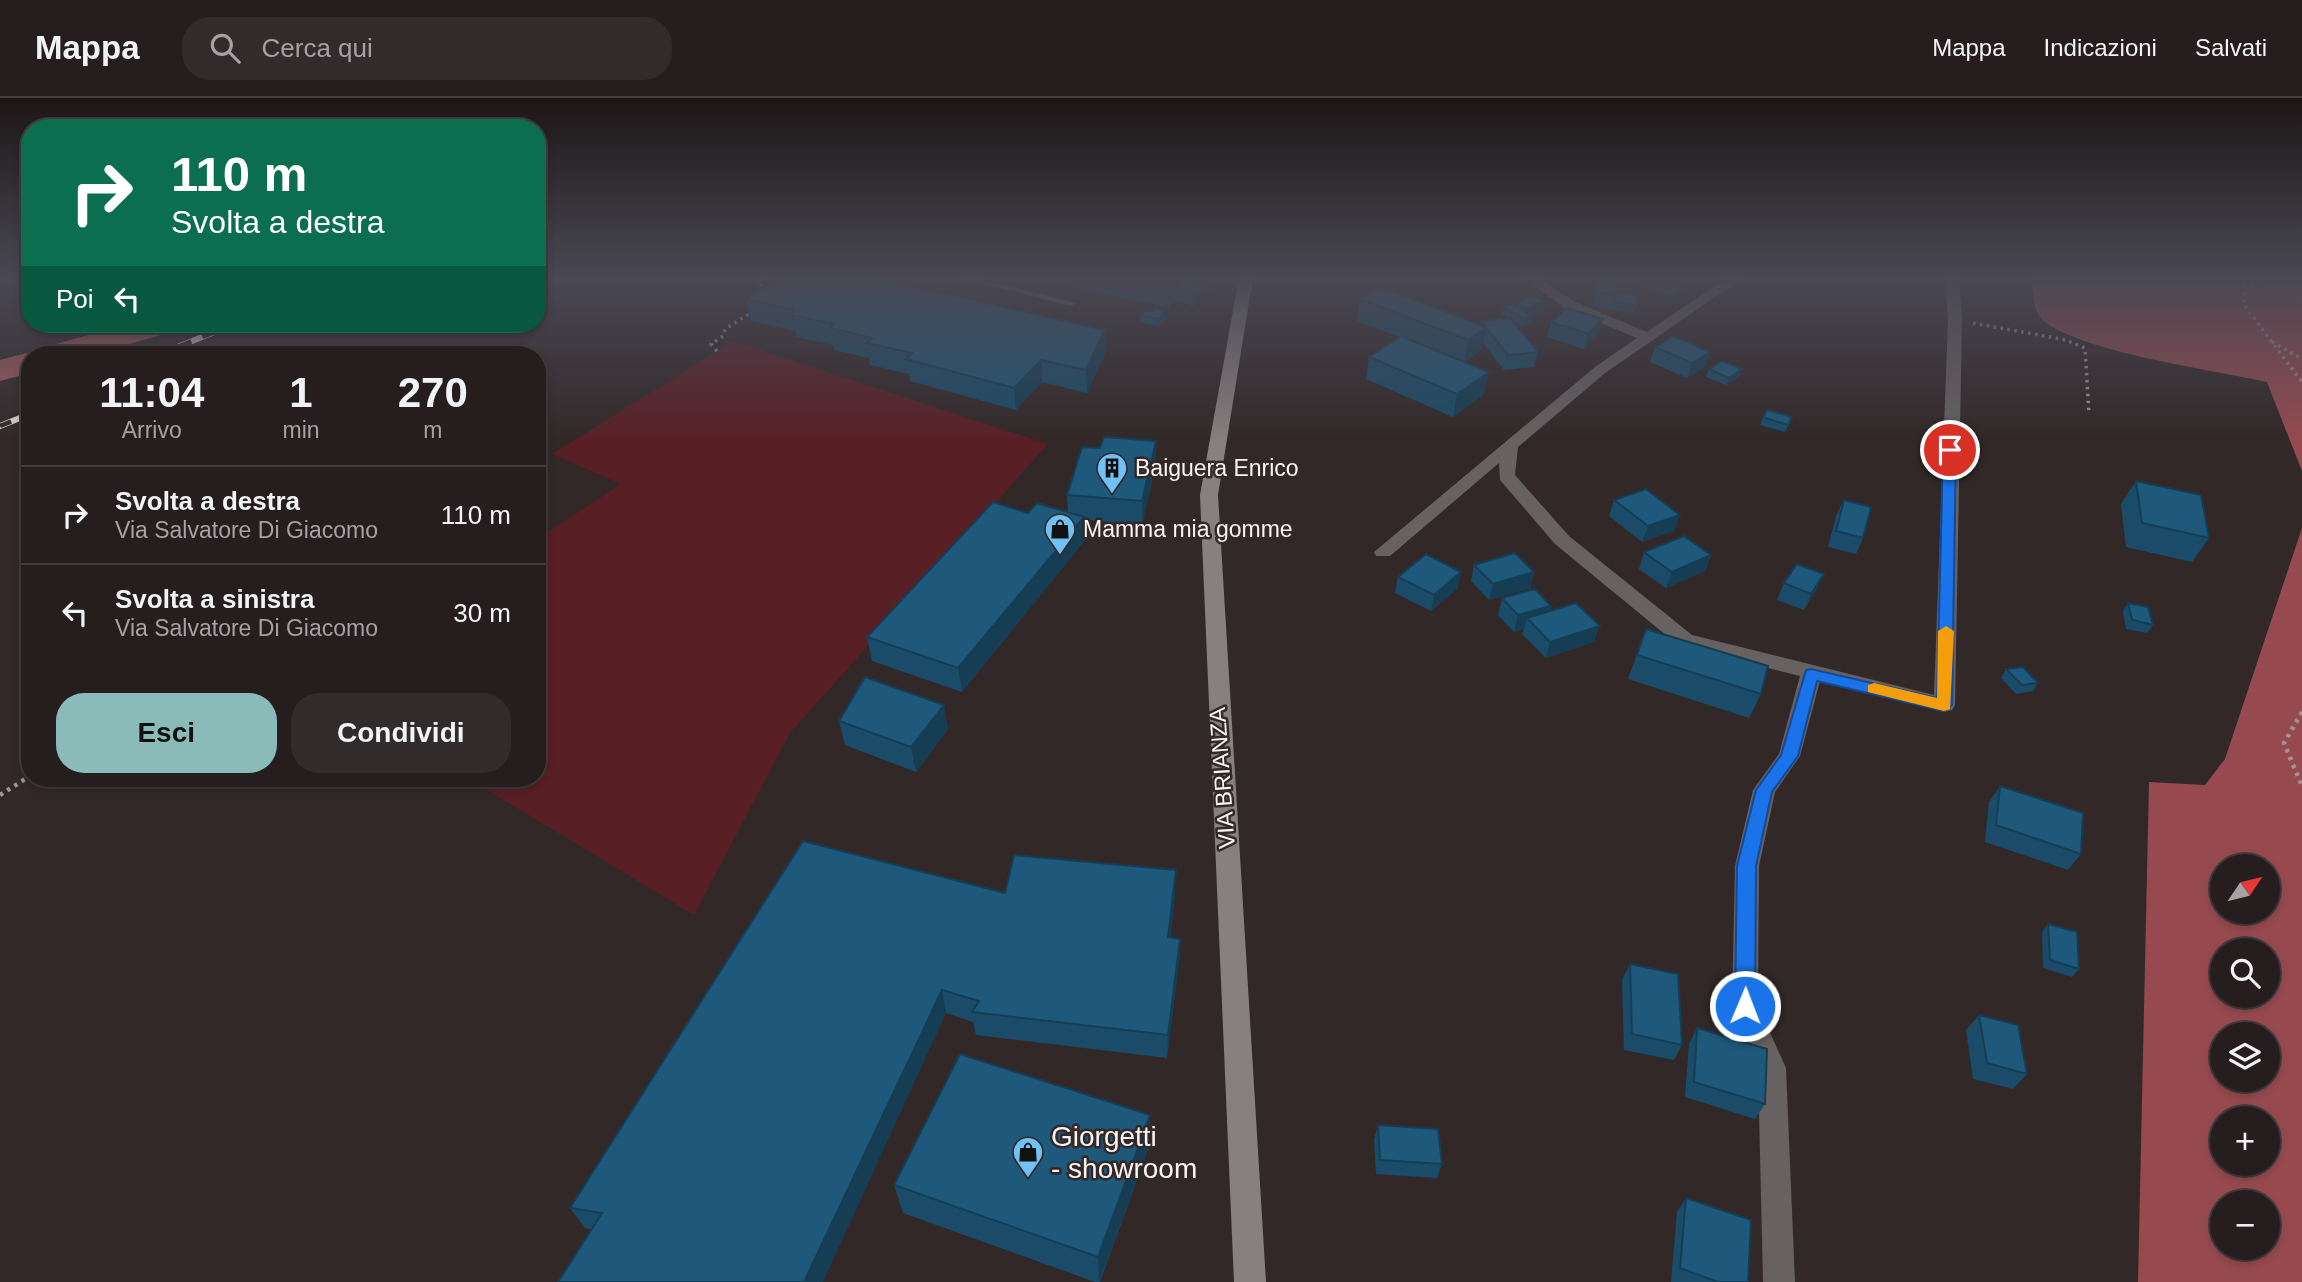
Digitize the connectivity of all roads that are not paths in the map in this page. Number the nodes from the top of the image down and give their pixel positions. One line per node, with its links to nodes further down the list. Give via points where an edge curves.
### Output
1 (1237, 332): 9 (street, VIA BRIANZA, via 1209,495)
2 (1634, 332): 5 (street)
3 (1655, 332): 5 (street)
4 (1955, 332): 8 (street, via 1944,705)
5 (1648, 337): 6 (street, via 1600,370)
6 (1510, 446): 7 (street); 8 (street, via 1506,476 1562,540 1685,640)
7 (1383, 552)
8 (1811, 674): 10 (street, via 1789,756 1764,790 1746,866 1745,1006 1772,1068)
9 (1250, 1282)
10 (1779, 1282)

